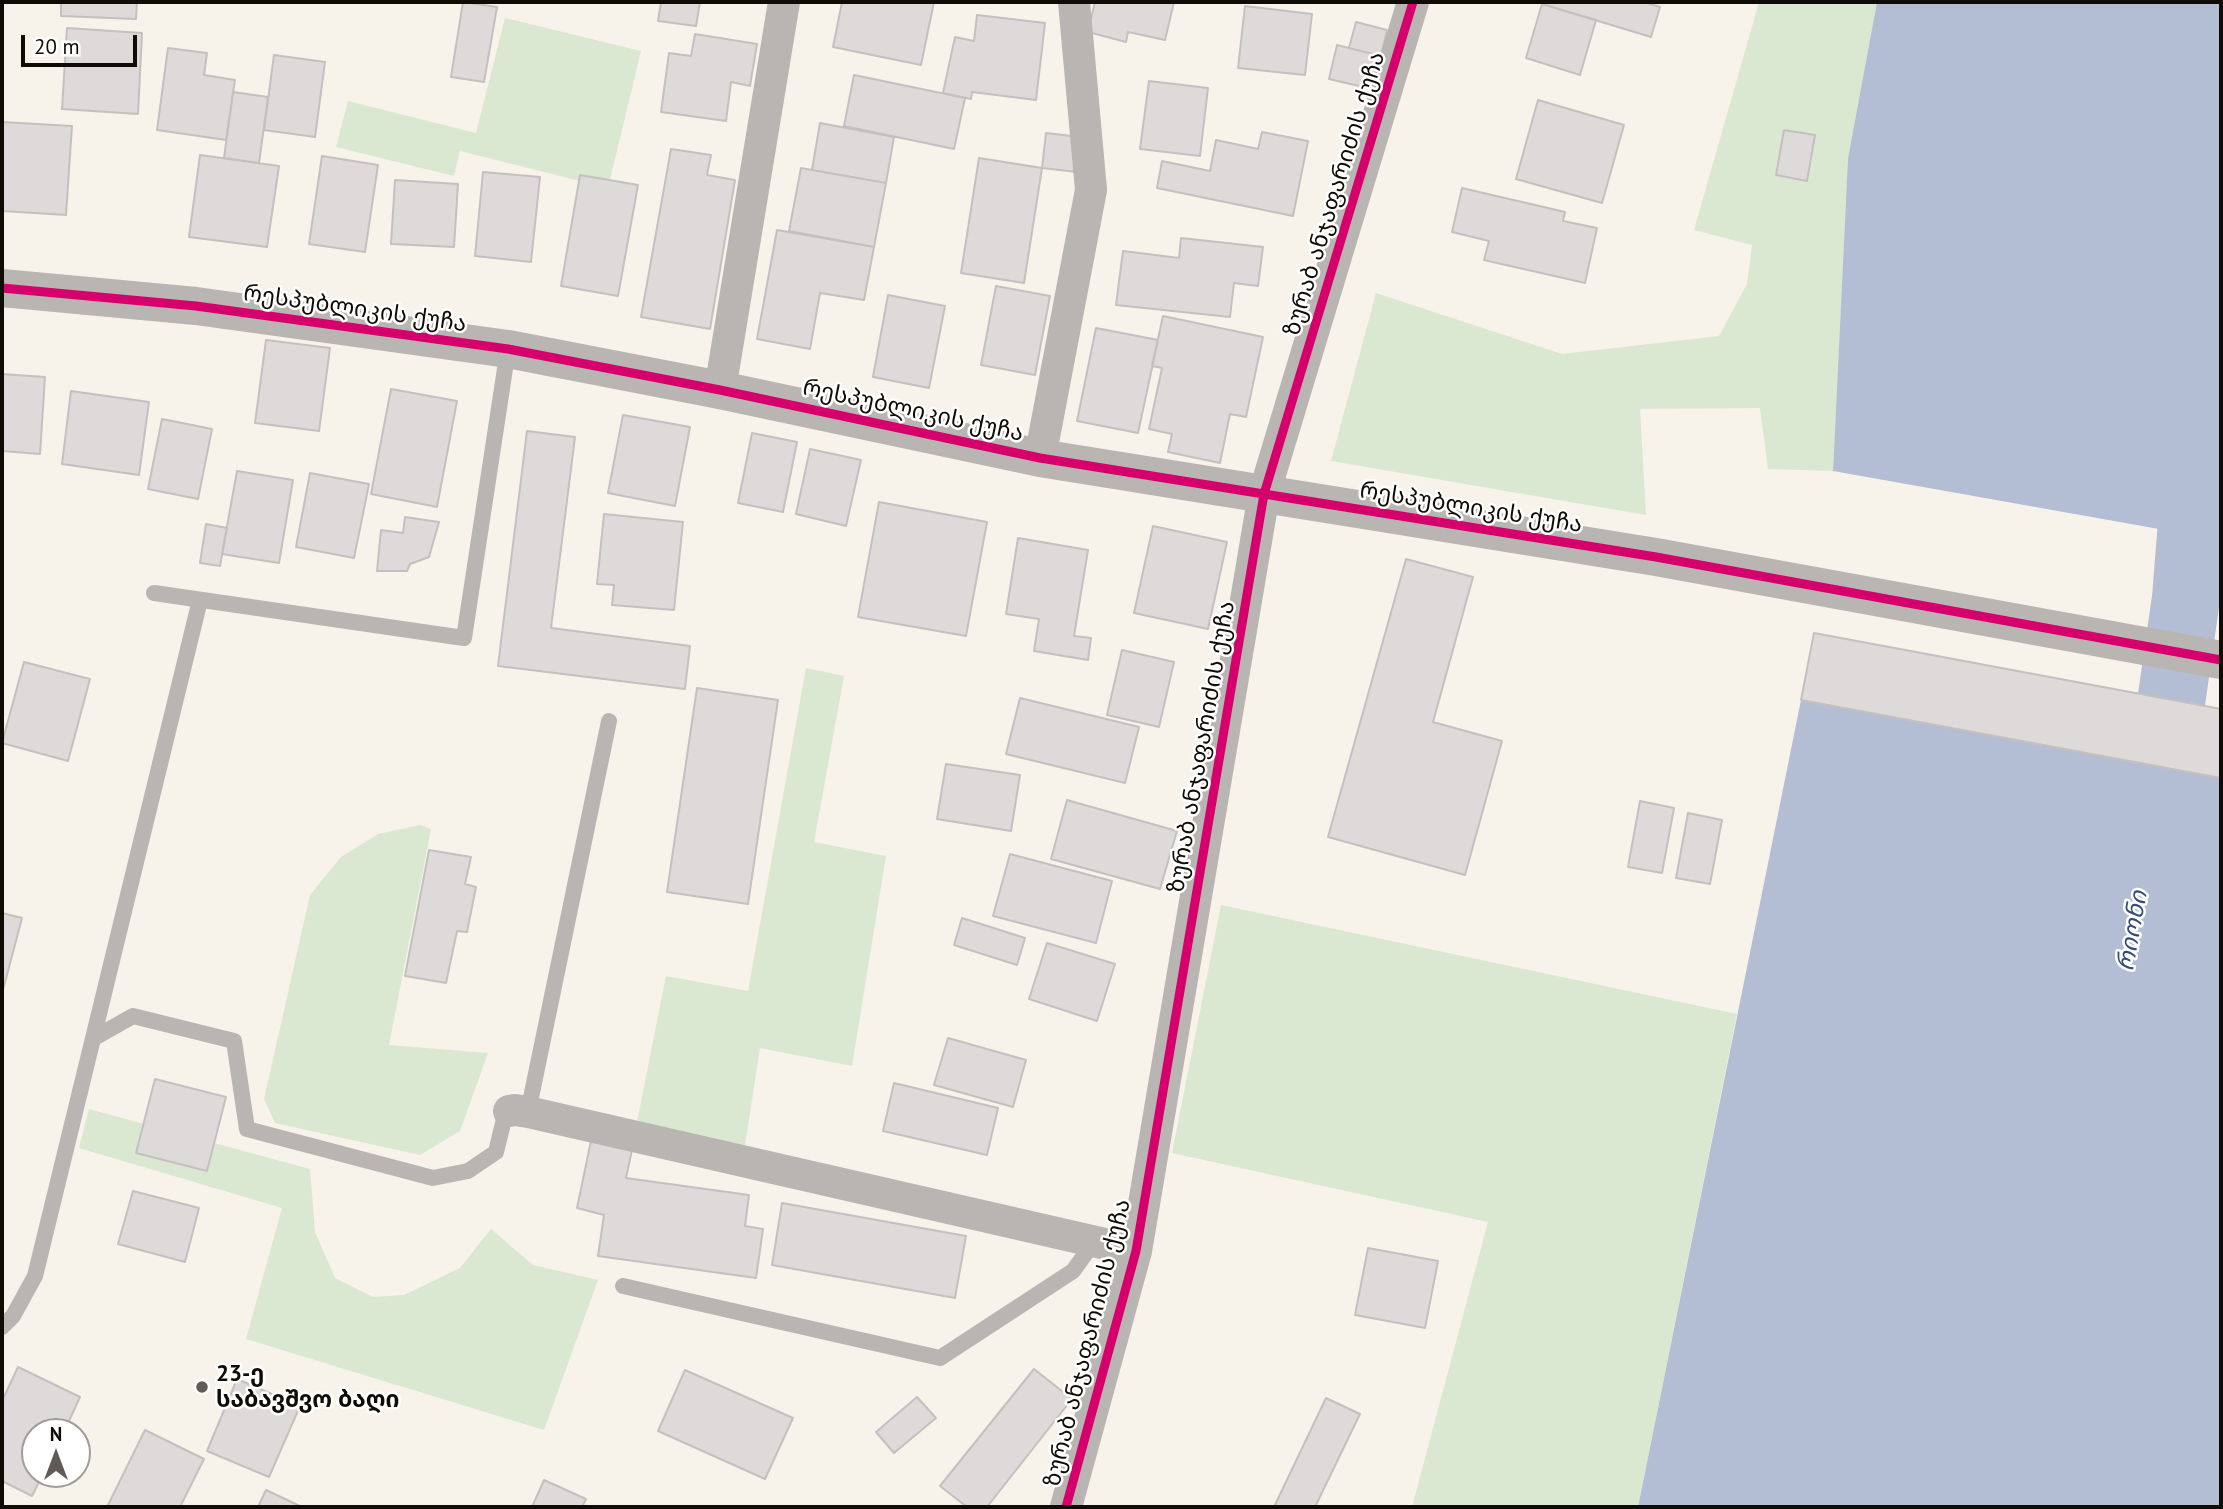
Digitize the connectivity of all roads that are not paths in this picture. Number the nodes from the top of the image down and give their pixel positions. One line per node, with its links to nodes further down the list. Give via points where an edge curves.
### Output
1 (784, 2): 6 (street)
2 (1074, 2): 7 (street, via 1091,190)
3 (1413, 2): 8 (street, ზურაბ ანჯაფარიძის ქუჩა)
4 (2, 288): 5 (street, რესპუბლიკის ქუჩა, via 196,306)
5 (508, 349): 6 (street, რესპუბლიკის ქუჩა); 10 (lane, via 464,638)
6 (719, 390): 7 (street, რესპუბლიკის ქუჩა)
7 (1040, 457): 8 (street, რესპუბლიკის ქუჩა)
8 (1264, 494): 11 (street, რესპუბლიკის ქუჩა, via 1643,555); 16 (street, ზურაბ ანჯაფარიძის ქუჩა)
9 (154, 593): 10 (lane)
10 (200, 600): 13 (lane)
11 (2221, 660)
12 (609, 721): 14 (lane)
13 (94, 1038): 14 (lane, via 133,1016 234,1041 247,1129 433,1178 468,1171 496,1152 505,1115); 18 (lane, via 35,1276)
14 (518, 1112): 15 (street)
15 (1094, 1242): 16 (street); 17 (lane, via 1073,1271 940,1359)
16 (1136, 1251): 19 (street, ზურაბ ანჯაფარიძის ქუჩა)
17 (622, 1286)
18 (2, 1327)
19 (1066, 1507)

